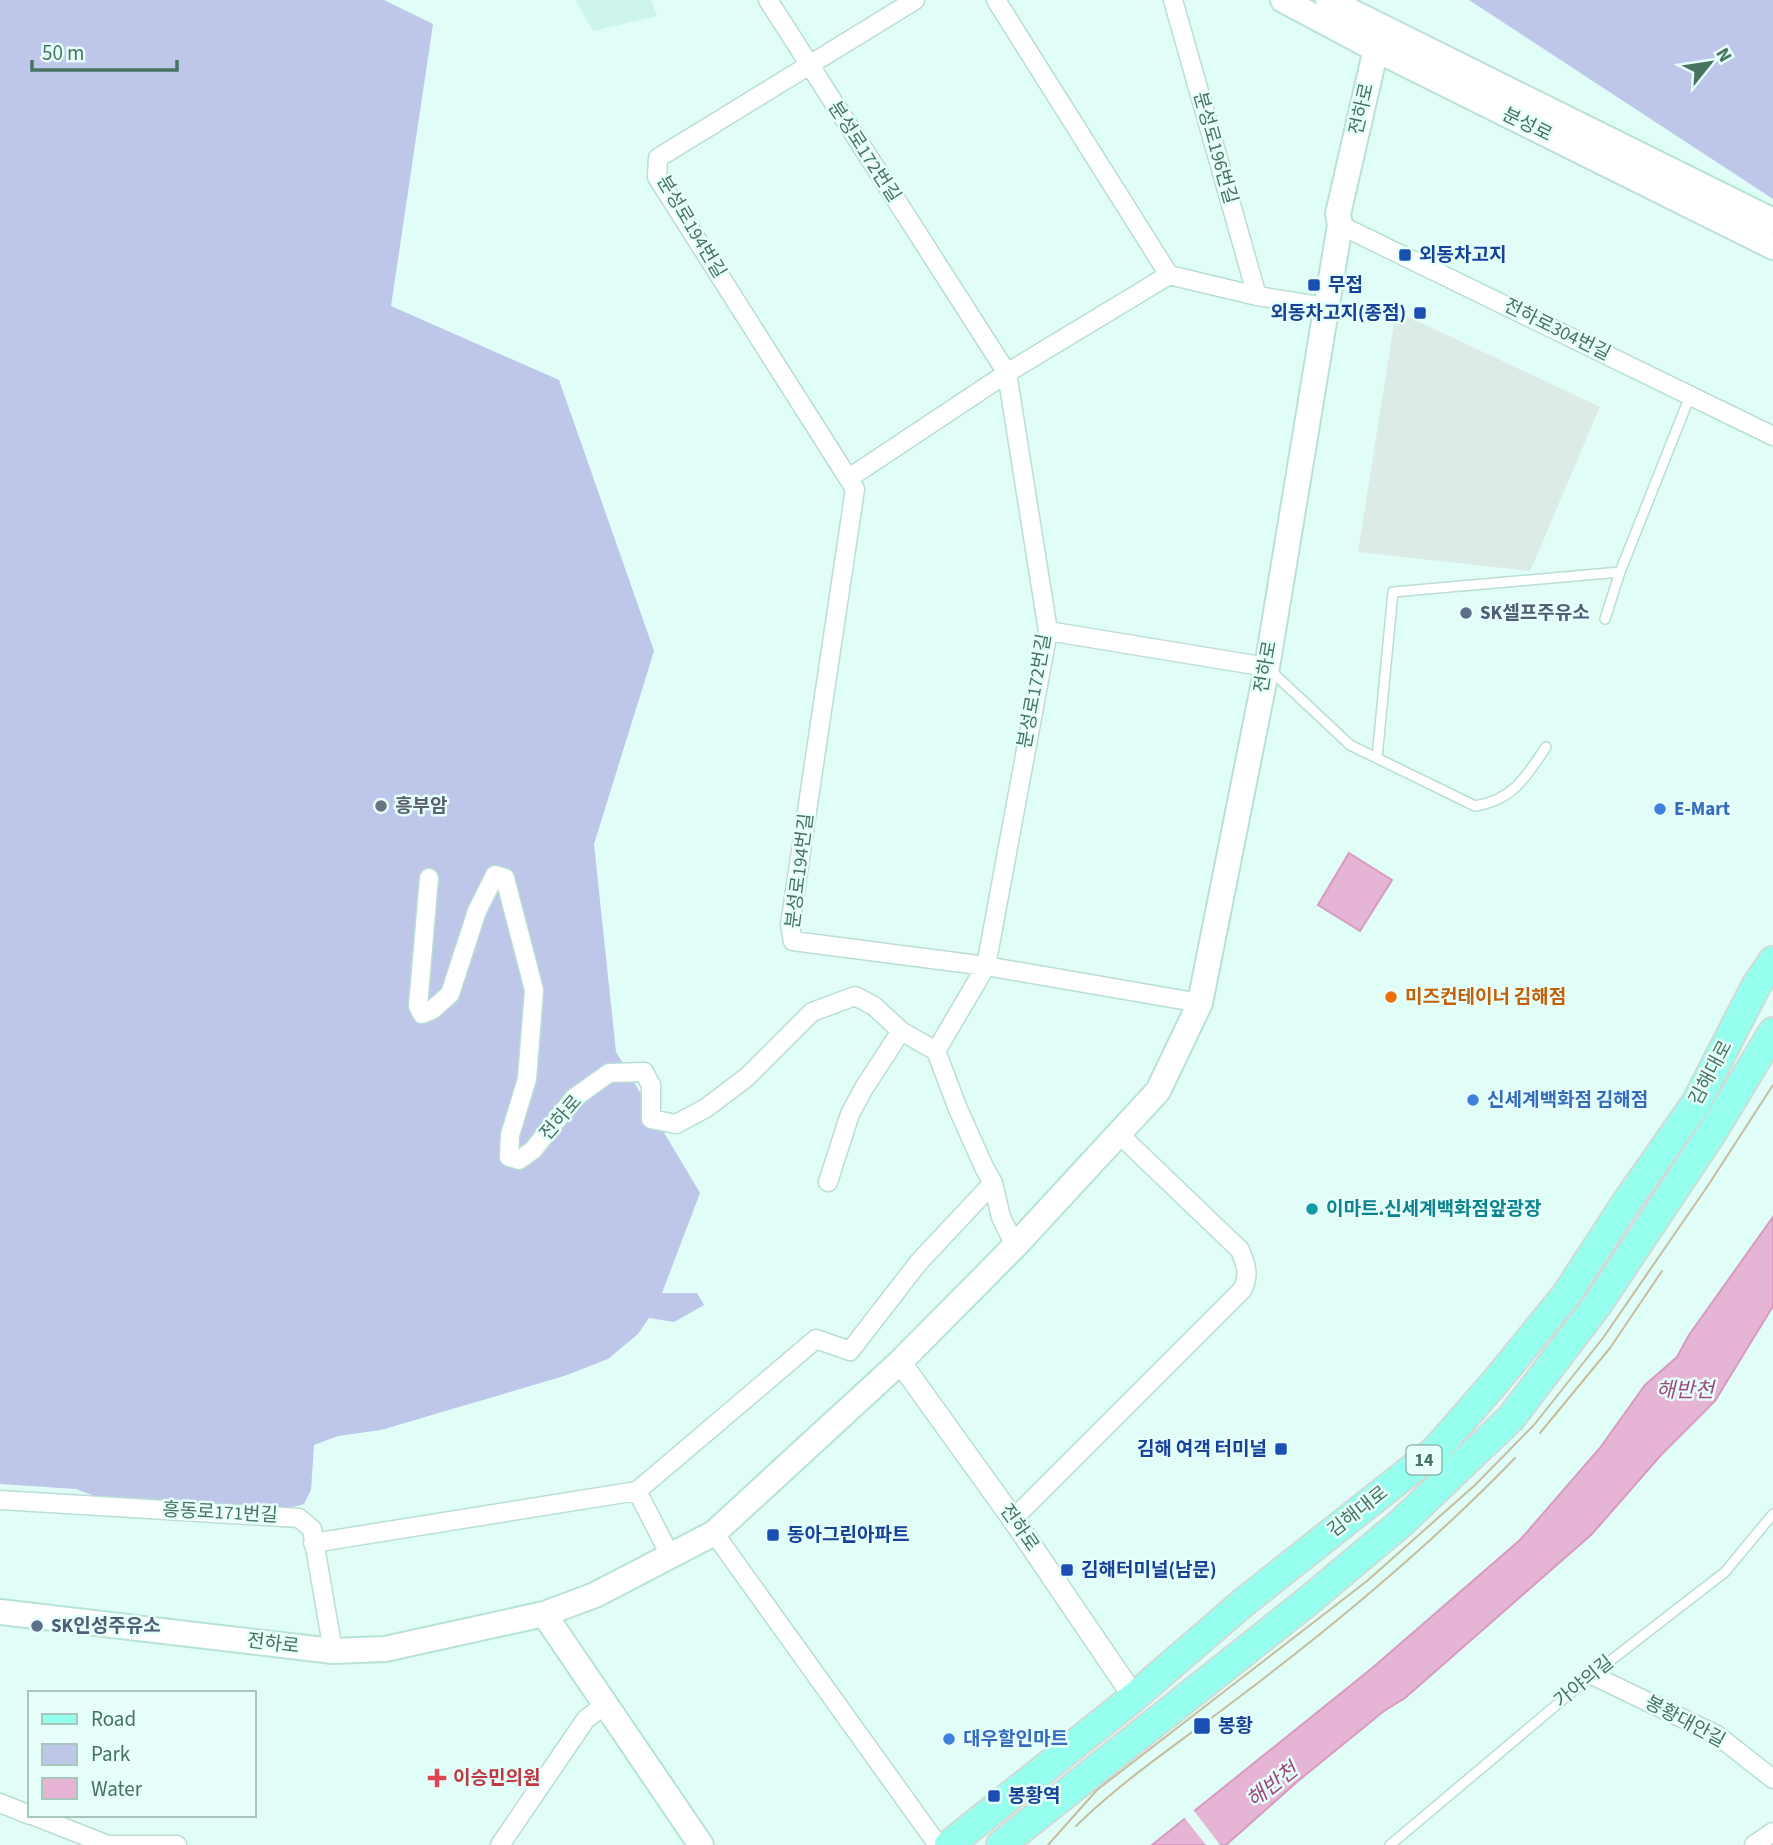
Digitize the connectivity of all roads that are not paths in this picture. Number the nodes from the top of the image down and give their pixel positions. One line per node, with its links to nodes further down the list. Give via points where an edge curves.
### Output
1 (768, 0): 8 (street, 분성로172번길)
2 (915, 0): 8 (street, 분성로194번길)
3 (996, 0): 12 (street)
4 (1174, 0): 13 (street, 분성로196번길)
5 (1283, 0): 7 (main road, 분성로)
6 (1328, 0): 7 (main road, 분성로)
7 (1378, 38): 9 (main road, 분성로); 10 (main road, 전하로, via 1338,214); 11 (main road, 분성로)
8 (808, 65): 15 (street, 분성로172번길); 18 (street, 분성로194번길, via 658,158 657,177)
9 (1773, 221)
10 (1340, 225): 14 (main road, 전하로); 16 (street, 전하로304번길)
11 (1773, 247)
12 (1169, 275): 13 (street); 15 (street)
13 (1257, 296): 14 (street)
14 (1325, 307): 22 (main road, 전하로)
15 (1007, 373): 18 (street); 21 (street, 분성로172번길)
16 (1691, 394): 17 (street, 전하로304번길); 19 (lane)
17 (1773, 436)
18 (849, 478): 27 (street, 분성로194번길, via 855,489 790,925 793,941)
19 (1620, 572): 20 (lane); 24 (lane, via 1393,592)
20 (1605, 619)
21 (1048, 631): 22 (street); 27 (street, 분성로172번길)
22 (1267, 667): 24 (lane, via 1350,745); 28 (main road, 전하로)
23 (1546, 747): 24 (lane, via 1514,790 1494,803 1475,806)
24 (1377, 758)
25 (429, 878): 29 (street, 전하로, via 418,1006 422,1014 450,994 477,911 495,875 505,878 534,990 527,1079 510,1135 509,1157 519,1160 533,1150 574,1098 610,1073 643,1072 651,1085 651,1119 676,1124 747,1077 812,1012 855,996 874,1006)
26 (1773, 961): 48 (main road, 김해대로 / 14, via 1696,1103 1566,1295 1497,1380 1436,1450)
27 (986, 967): 28 (street, 분성로194번길); 31 (street)
28 (1200, 1003): 32 (main road, 전하로, via 1158,1091)
29 (901, 1031): 31 (street, 전하로); 33 (street, via 850,1114)
30 (1773, 1032): 60 (main road, 김해대로, via 1597,1305 1511,1418 1401,1523 1308,1601)
31 (936, 1051): 34 (street)
32 (1119, 1134): 35 (main road, 전하로); 40 (street, via 1240,1250 1247,1282)
33 (828, 1182)
34 (993, 1184): 35 (street); 37 (street, via 919,1262 850,1351 816,1339)
35 (1015, 1246): 36 (main road, 전하로)
36 (900, 1362): 40 (street, 전하로); 41 (main road, 전하로)
37 (637, 1491): 42 (street); 43 (street)
38 (0, 1500): 42 (street, 흥동로171번길, via 299,1518 312,1530)
39 (1773, 1514): 47 (lane, 가야의길, via 1725,1572)
40 (1013, 1519): 48 (street, 전하로)
41 (713, 1533): 43 (main road, 전하로); 58 (street)
42 (313, 1544): 46 (street, 흥동로171번길)
43 (671, 1557): 45 (main road, 전하로, via 595,1595)
44 (0, 1612): 46 (main road, 전하로)
45 (544, 1614): 46 (main road, 전하로, via 385,1649); 49 (main road)
46 (333, 1651)
47 (1592, 1675): 50 (street, 봉황대안길, via 1717,1735); 61 (lane, 가야의길)
48 (1133, 1697): 59 (main road, 김해대로 / 14)
49 (606, 1704): 56 (street, via 586,1719); 57 (main road)
50 (1773, 1779)
51 (0, 1803): 52 (street)
52 (28, 1814)
53 (36, 1817): 55 (street, via 108,1845)
54 (1773, 1832): 62 (street)
55 (177, 1845)
56 (500, 1845)
57 (701, 1845)
58 (938, 1845)
59 (949, 1845)
60 (1001, 1845)
61 (1390, 1845)
62 (1754, 1845)

